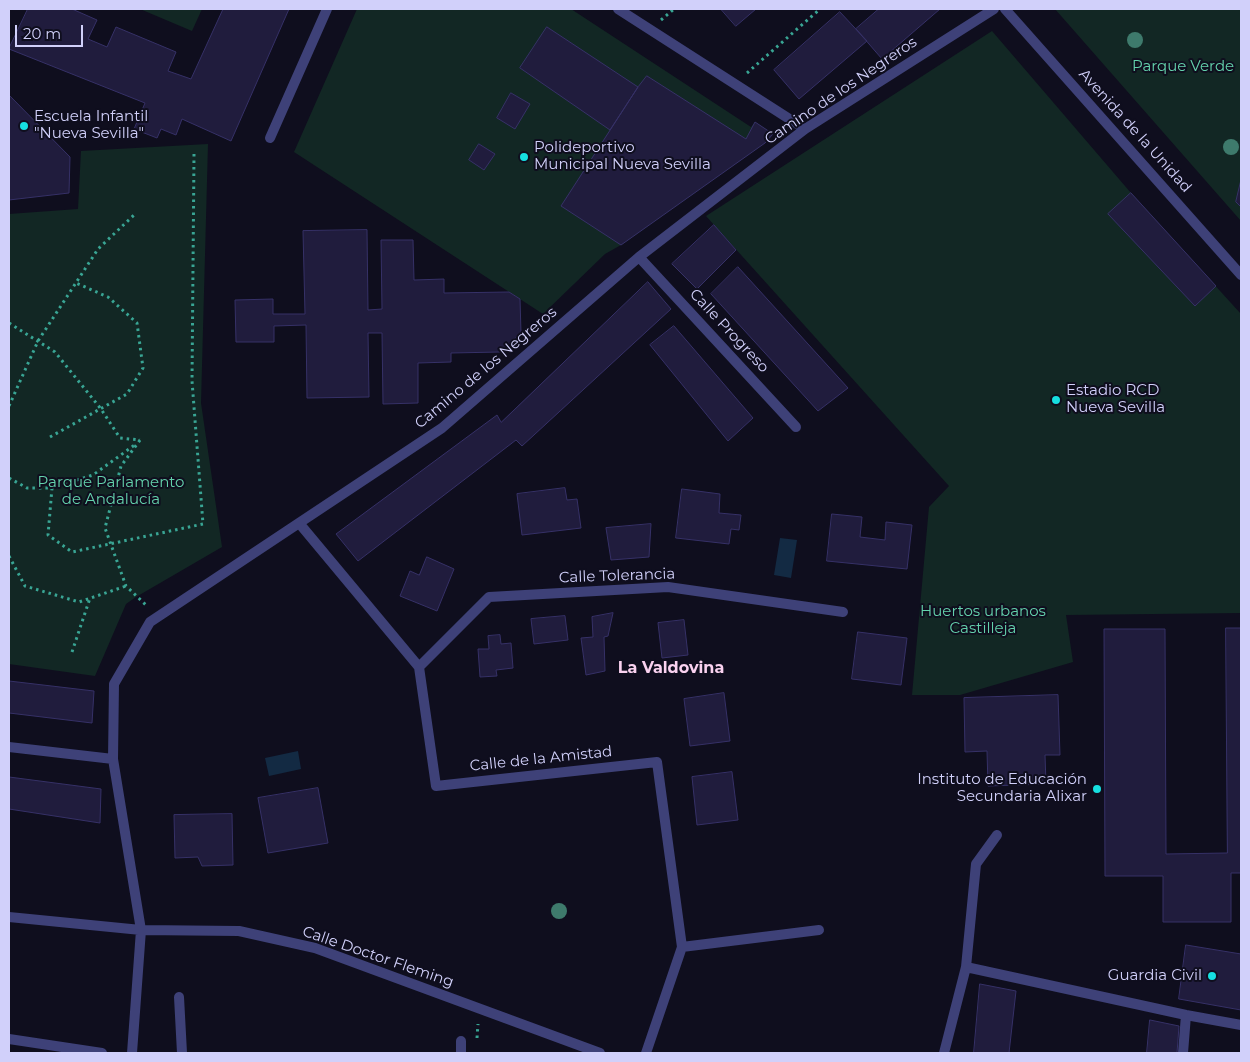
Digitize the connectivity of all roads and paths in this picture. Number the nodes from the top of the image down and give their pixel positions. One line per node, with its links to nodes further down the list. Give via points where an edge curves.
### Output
1 (327, 9): 8 (street)
2 (618, 9): 6 (street)
3 (820, 9): 6 (path)
4 (994, 9): 7 (street, Camino de los Negreros)
5 (1005, 9): 12 (street, Avenida de la Unidad)
6 (735, 84): 7 (street)
7 (805, 130): 11 (street, Camino de los Negreros)
8 (270, 138)
9 (194, 154): 24 (path, via 192,381 203,524)
10 (134, 215): 13 (path, via 98,249)
11 (639, 256): 18 (street, Calle Progreso); 23 (street, Camino de los Negreros, via 442,428)
12 (1241, 275)
13 (76, 283): 15 (path); 17 (path, via 108,297 137,323 143,368 128,394)
14 (9, 323): 15 (path)
15 (38, 341): 16 (path); 17 (path, via 55,352)
16 (9, 406)
17 (101, 409): 19 (path); 20 (path, via 120,438)
18 (796, 427)
19 (50, 438)
20 (140, 440): 22 (path, via 93,475); 24 (path, via 121,466 105,528)
21 (9, 478): 22 (path, via 28,488)
22 (52, 488): 24 (path, via 48,535 72,552)
23 (299, 523): 29 (street, Camino de los Negreros); 31 (street)
24 (111, 544): 26 (path)
25 (9, 556): 27 (path, via 25,586 79,602)
26 (126, 586): 27 (path); 29 (path)
27 (90, 598): 30 (path)
28 (843, 612): 31 (street, Calle Tolerancia, via 668,587 489,597)
29 (159, 616): 33 (street, Camino de los Negreros, via 150,622 114,684)
30 (72, 652)
31 (419, 667): 38 (street, Calle de la Amistad, via 436,786 657,762)
32 (9, 747): 33 (street)
33 (113, 759): 36 (street, Camino de los Negreros)
34 (997, 835): 39 (street, via 976,864)
35 (9, 917): 36 (street, Calle Doctor Fleming)
36 (141, 930): 46 (street); 49 (street, Calle Doctor Fleming, via 240,930 315,948)
37 (819, 930): 38 (street)
38 (682, 947): 50 (street, Calle de la Amistad)
39 (966, 966): 41 (street); 51 (street)
40 (179, 997): 47 (street)
41 (1186, 1015): 42 (street); 52 (street)
42 (1241, 1025)
43 (9, 1039): 45 (street)
44 (460, 1041): 48 (street)
45 (102, 1053)
46 (132, 1053)
47 (182, 1053)
48 (461, 1053)
49 (600, 1053)
50 (646, 1053)
51 (944, 1053)
52 (1182, 1053)

